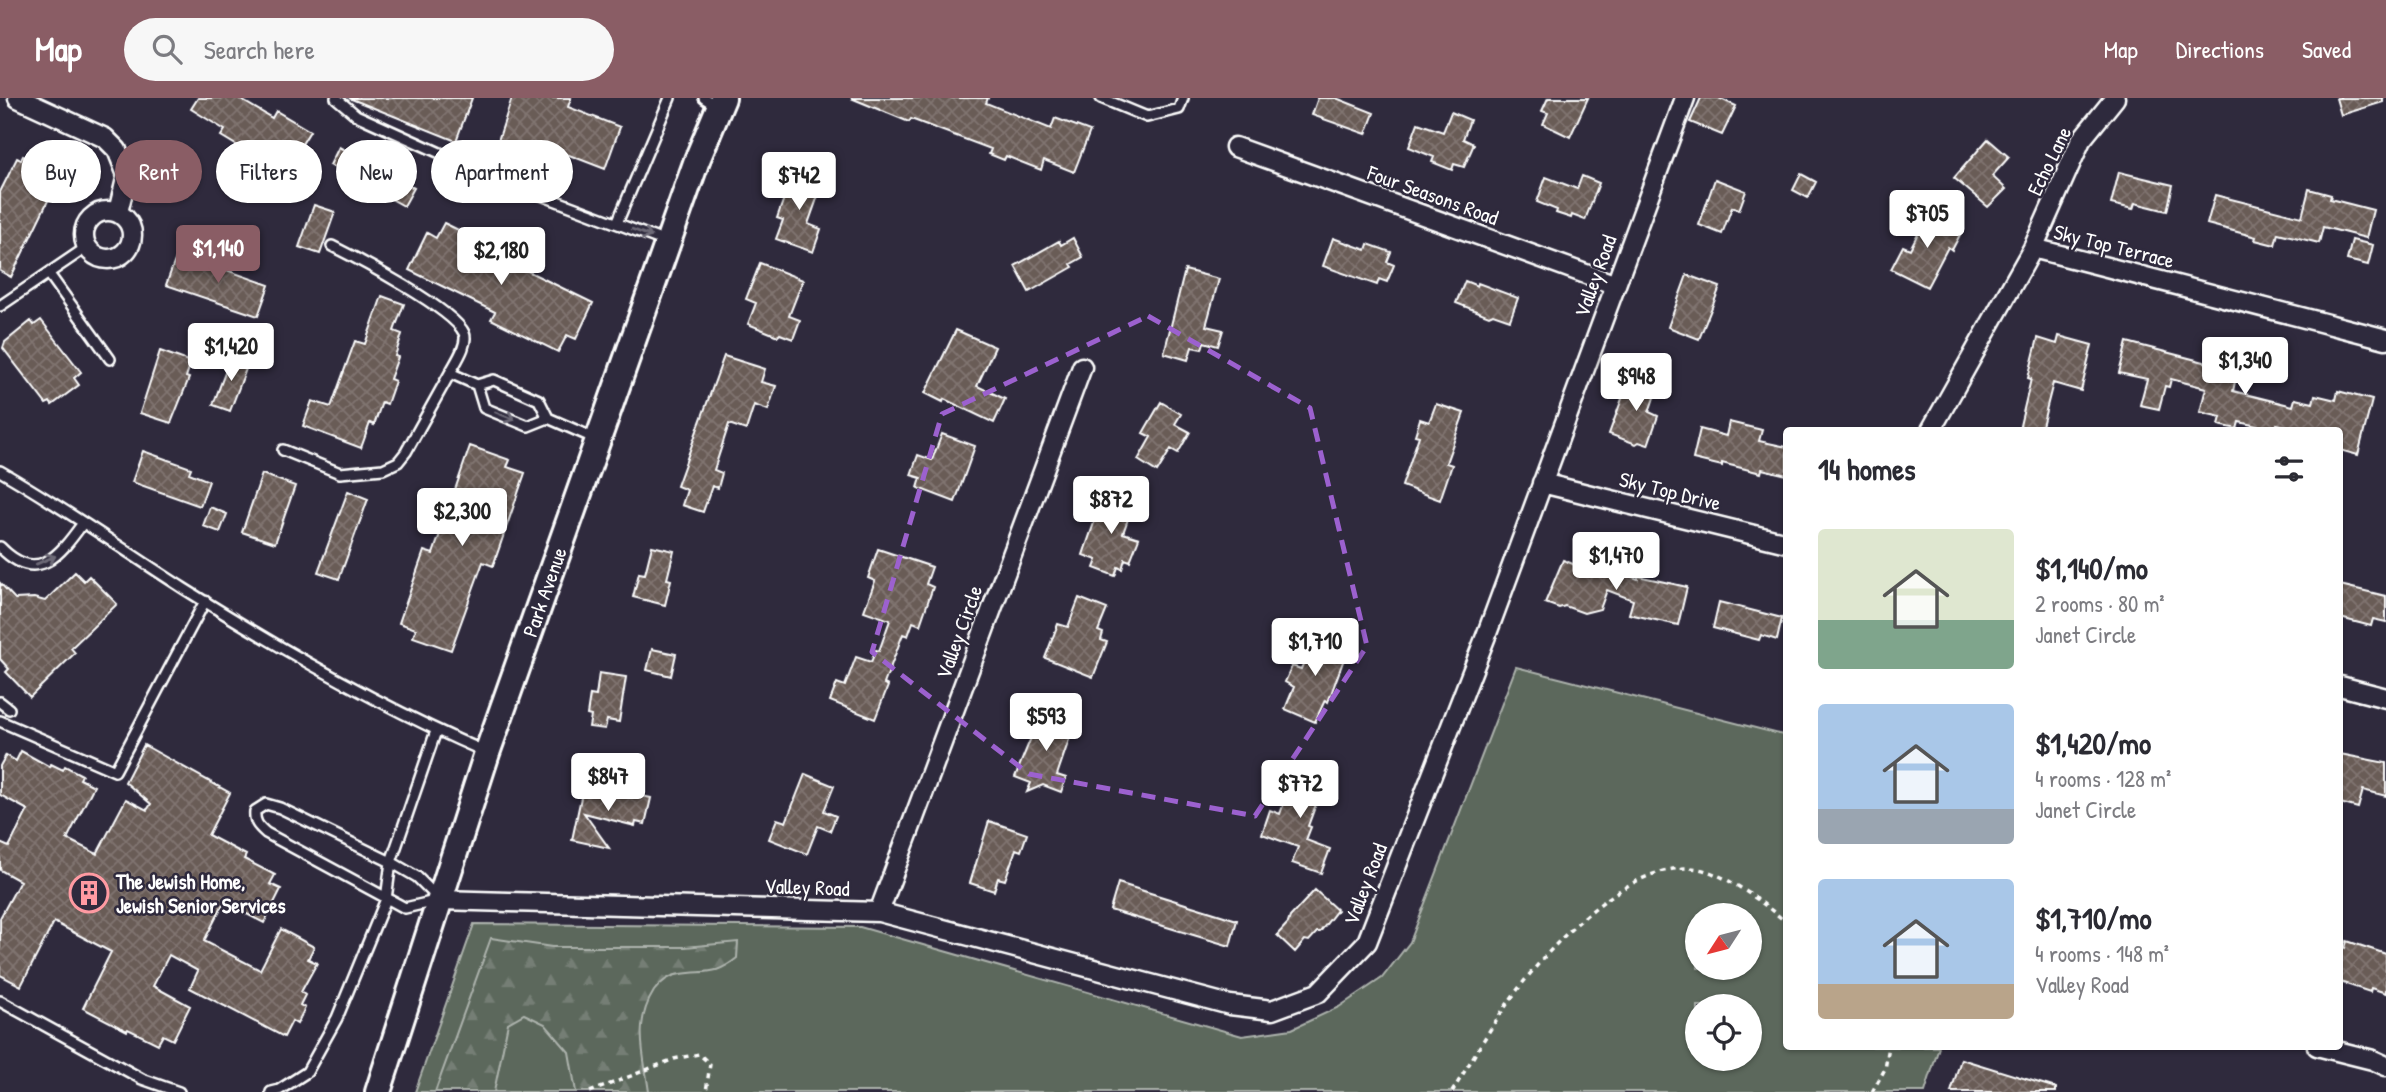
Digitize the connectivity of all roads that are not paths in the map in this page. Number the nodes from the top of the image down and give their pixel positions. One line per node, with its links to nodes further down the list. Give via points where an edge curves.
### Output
1 (18, 98): 10 (street, via 105,138 117,150 127,175)
2 (336, 98): 11 (lane, via 356,115 493,177)
3 (670, 98): 11 (lane)
4 (1101, 98): 5 (lane, via 1147,117 1179,109)
5 (1183, 98)
6 (1685, 98): 17 (street, Valley Road)
7 (2115, 98): 15 (street, Echo Lane, via 2081,141)
8 (715, 101): 12 (main road, Park Avenue)
9 (1235, 147): 17 (street, Four Seasons Road)
10 (118, 212): 14 (street, via 103,211 90,219 84,233); 14 (street, via 132,231 125,253 103,259)
11 (617, 223): 12 (lane, one-way to 12)
12 (667, 242): 26 (main road, Park Avenue)
13 (332, 246): 22 (lane, via 379,270 459,326 465,341)
14 (87, 247): 16 (lane)
15 (2033, 248): 19 (street, Sky Top Terrace); 25 (street, Sky Top Terrace)
16 (49, 274): 18 (lane); 20 (lane)
17 (1616, 285): 29 (street, Valley Road)
18 (0, 306)
19 (2386, 339)
20 (110, 359)
21 (1082, 367): 44 (street, Valley Circle)
22 (450, 373): 23 (lane); 27 (lane, via 406,453 383,469 340,473)
23 (477, 385): 24 (lane, via 494,380 539,400); 24 (lane, one-way to 24, via 484,408 528,426)
24 (548, 418): 26 (lane)
25 (1933, 427)
26 (598, 439): 40 (main road, Park Avenue)
27 (283, 450)
28 (0, 471): 30 (lane)
29 (1542, 483): 31 (street, Sky Top Drive); 44 (street, Valley Road, via 1367,942 1318,993 1272,1010 1230,1004)
30 (83, 523): 32 (lane, one-way to 30, via 14,561 32,565 52,561); 33 (lane)
31 (1783, 542)
32 (0, 547)
33 (205, 601): 38 (lane, via 115,771); 39 (lane)
34 (2343, 687): 35 (street)
35 (2386, 698)
36 (0, 702): 37 (lane)
37 (9, 709)
38 (0, 721)
39 (436, 731): 40 (lane); 41 (lane)
40 (487, 753): 43 (main road, Park Avenue)
41 (391, 862): 42 (lane); 42 (lane, via 274,804 255,811 256,824 266,833); 43 (lane)
42 (386, 899): 43 (lane, via 405,908); 49 (lane, via 337,1018 307,1072)
43 (440, 900): 44 (street, Valley Road); 50 (main road, Park Avenue)
44 (879, 912)
45 (0, 1001): 48 (lane, via 142,1079)
46 (2333, 1050): 47 (street)
47 (2386, 1066)
48 (179, 1092)
49 (271, 1092)
50 (378, 1092)

